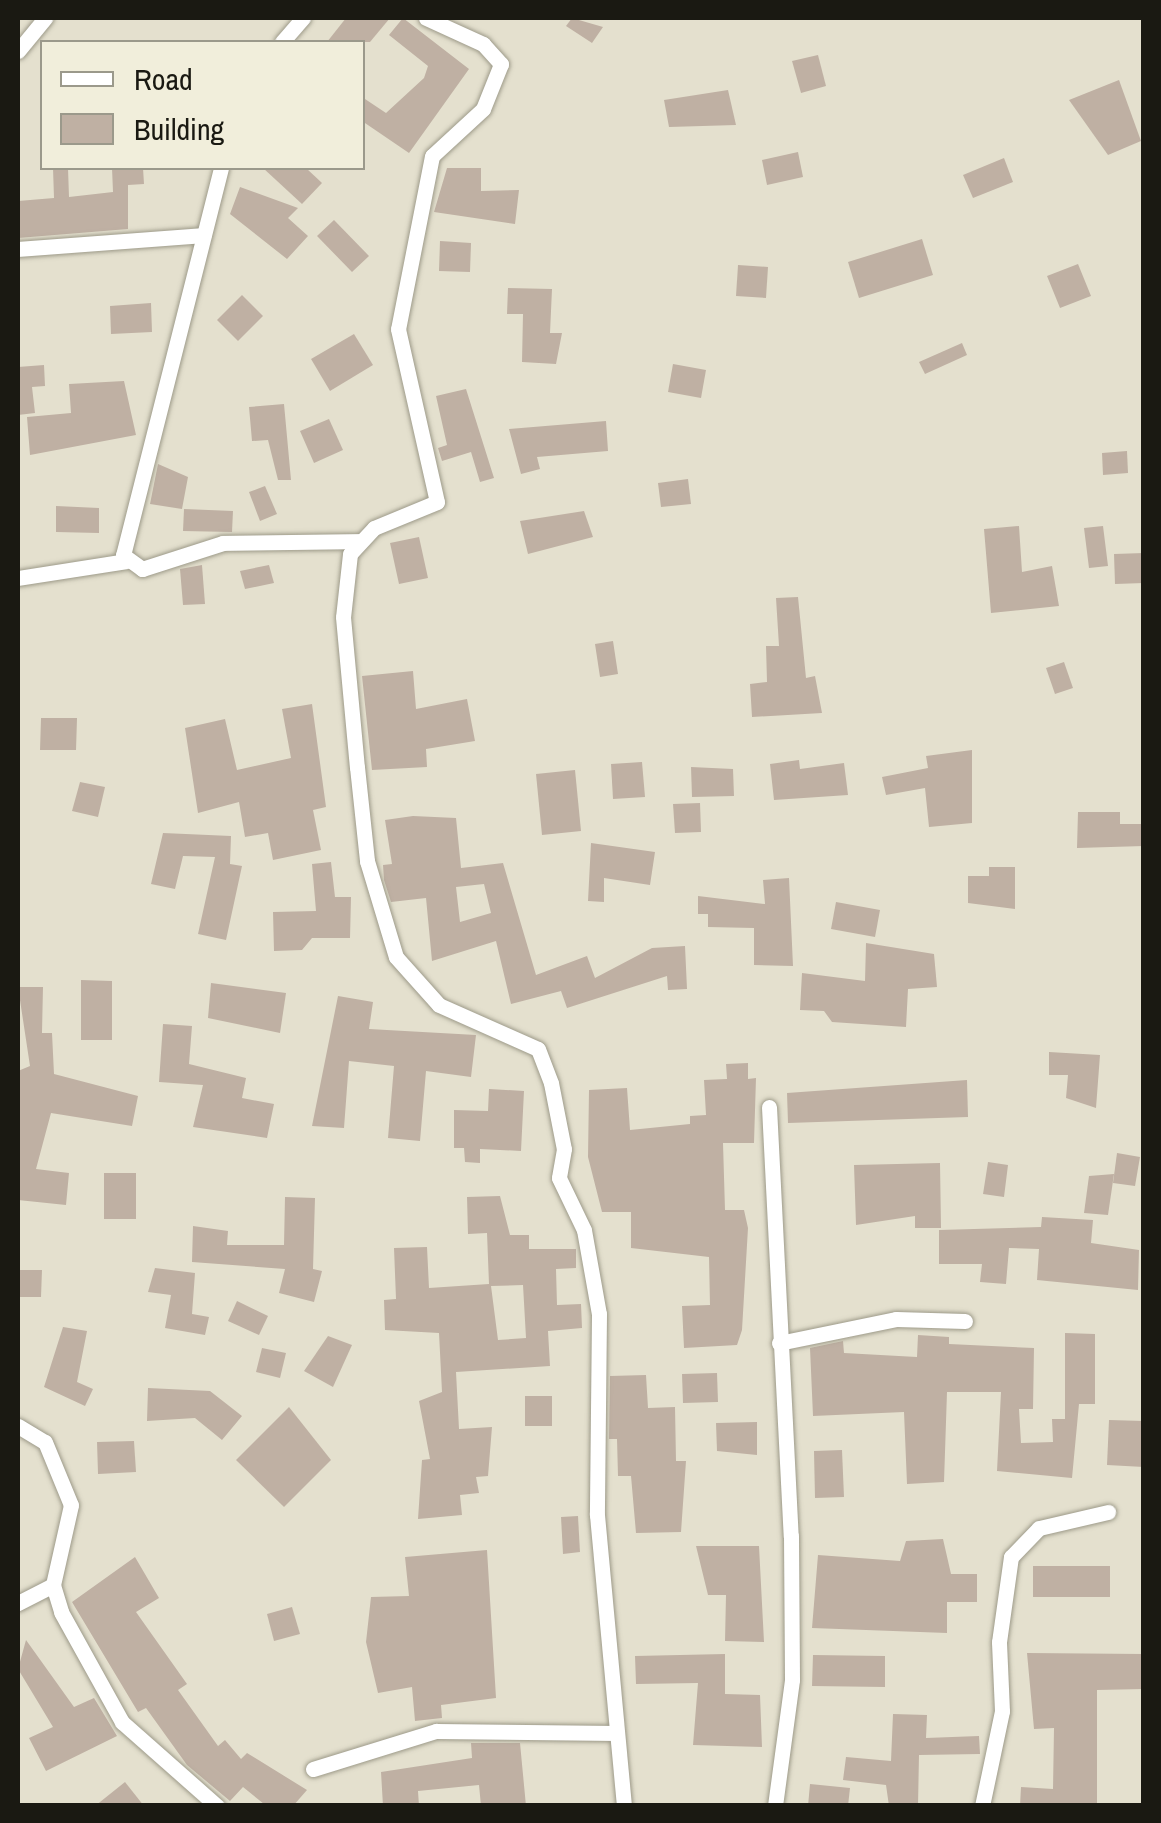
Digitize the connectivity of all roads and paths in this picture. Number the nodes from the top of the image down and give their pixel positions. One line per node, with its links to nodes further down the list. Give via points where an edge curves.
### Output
1 (45, 18): 5 (street)
2 (304, 18): 4 (street)
3 (426, 18): 9 (street, via 483,44 501,64 483,108 432,156 398,329 441,490 430,508)
4 (284, 40)
5 (18, 51)
6 (219, 170): 7 (street)
7 (202, 234): 8 (street); 10 (street, via 122,532)
8 (18, 250)
9 (359, 541): 10 (street, via 223,543 142,569); 19 (street, via 344,634 382,920 422,992 538,1049 564,1149 559,1178 584,1230 598,1314 597,1514)
10 (126, 560): 11 (street)
11 (18, 578)
12 (768, 1108): 14 (street)
13 (965, 1321): 14 (street, via 896,1319)
14 (778, 1343): 23 (street, via 792,1680)
15 (18, 1426): 17 (street, via 45,1442 71,1505)
16 (1108, 1512): 24 (street, via 1040,1528 1012,1557 999,1642 1002,1711)
17 (54, 1585): 18 (street); 21 (street, via 122,1722)
18 (18, 1603)
19 (616, 1733): 20 (street, via 436,1731); 22 (street)
20 (313, 1769)
21 (217, 1806)
22 (624, 1806)
23 (775, 1806)
24 (982, 1806)

